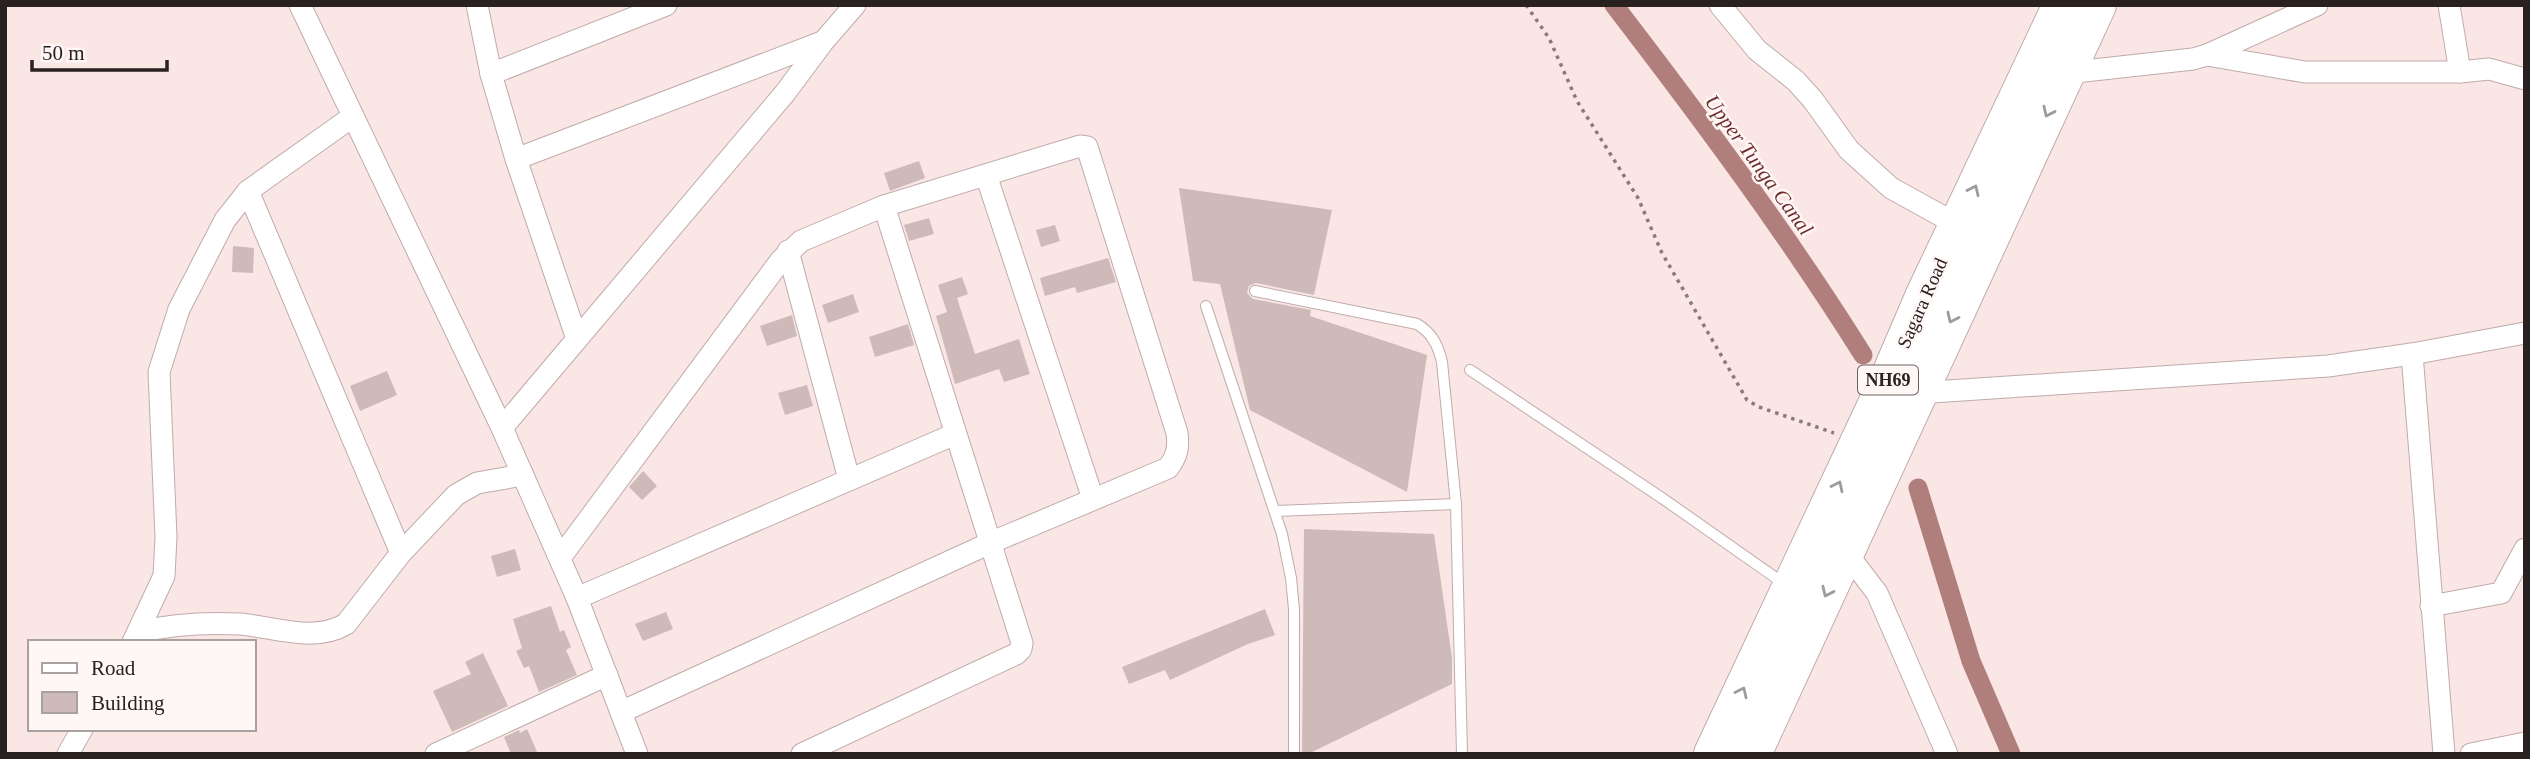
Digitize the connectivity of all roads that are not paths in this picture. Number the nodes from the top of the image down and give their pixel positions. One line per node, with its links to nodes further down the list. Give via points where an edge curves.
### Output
1 (300, 5): 16 (street)
2 (477, 5): 14 (street)
3 (666, 5): 14 (street)
4 (1720, 5): 21 (street, via 1756,50 1813,100 1849,150 1905,197)
5 (2097, 5): 13 (highway, Sagara Road / NH69)
6 (2316, 5): 11 (street)
7 (2449, 5): 12 (street)
8 (850, 7): 10 (street)
9 (2057, 7): 21 (highway, Sagara Road / NH69, one-way to 9)
10 (823, 42): 17 (street); 26 (street)
11 (2207, 55): 12 (street, via 2327,74); 13 (street)
12 (2460, 72): 15 (street, via 2489,69)
13 (2066, 73): 29 (highway, Sagara Road / NH69, one-way to 29)
14 (491, 75): 17 (street)
15 (2525, 79)
16 (352, 117): 19 (street); 30 (street)
17 (516, 159): 26 (street)
18 (986, 175): 20 (street); 34 (street); 34 (street, via 1080,146 1089,150 1179,443 1168,468)
19 (248, 191): 40 (street); 47 (street, via 225,220 179,309 159,372 164,576)
20 (884, 206): 22 (street, via 801,241); 31 (street)
21 (1958, 225): 29 (highway, Sagara Road / NH69)
22 (788, 251): 33 (street); 41 (street)
23 (1255, 291): 35 (lane, via 1417,324 1427,330 1442,362)
24 (1206, 306): 36 (lane)
25 (2525, 333): 27 (street)
26 (577, 339): 30 (street)
27 (2412, 354): 29 (street, via 2281,370); 46 (street)
28 (1470, 370): 42 (lane)
29 (1903, 386): 39 (highway, Sagara Road / NH69); 42 (highway, Sagara Road / NH69, one-way to 29, via 1857,445)
30 (502, 428): 32 (street)
31 (956, 434): 33 (street); 37 (street)
32 (523, 475): 40 (street, via 463,489); 41 (street)
33 (849, 479): 45 (street)
34 (1093, 499): 37 (street)
35 (1456, 504): 36 (lane); 57 (lane)
36 (1276, 510): 56 (lane, via 1294,609)
37 (990, 543): 49 (street); 55 (street, via 1021,636 1021,649)
38 (2525, 549): 44 (street)
39 (1845, 551): 59 (highway, Sagara Road / NH69, one-way to 59); 60 (street, via 1877,593)
40 (401, 553): 47 (street, via 338,629 316,634 241,624 183,623)
41 (560, 558): 45 (street)
42 (1790, 587): 58 (highway, Sagara Road / NH69, one-way to 42)
43 (2525, 590): 44 (street)
44 (2501, 593): 46 (street)
45 (577, 598): 48 (street)
46 (2431, 606): 61 (street)
47 (135, 637)
48 (607, 675): 49 (street); 53 (street)
49 (621, 712): 54 (street)
50 (81, 731): 52 (street)
51 (2525, 743): 62 (street)
52 (68, 754)
53 (436, 754)
54 (637, 754)
55 (802, 754)
56 (1294, 754)
57 (1462, 754)
58 (1713, 754)
59 (1752, 754)
60 (1947, 754)
61 (2444, 754)
62 (2471, 754)

